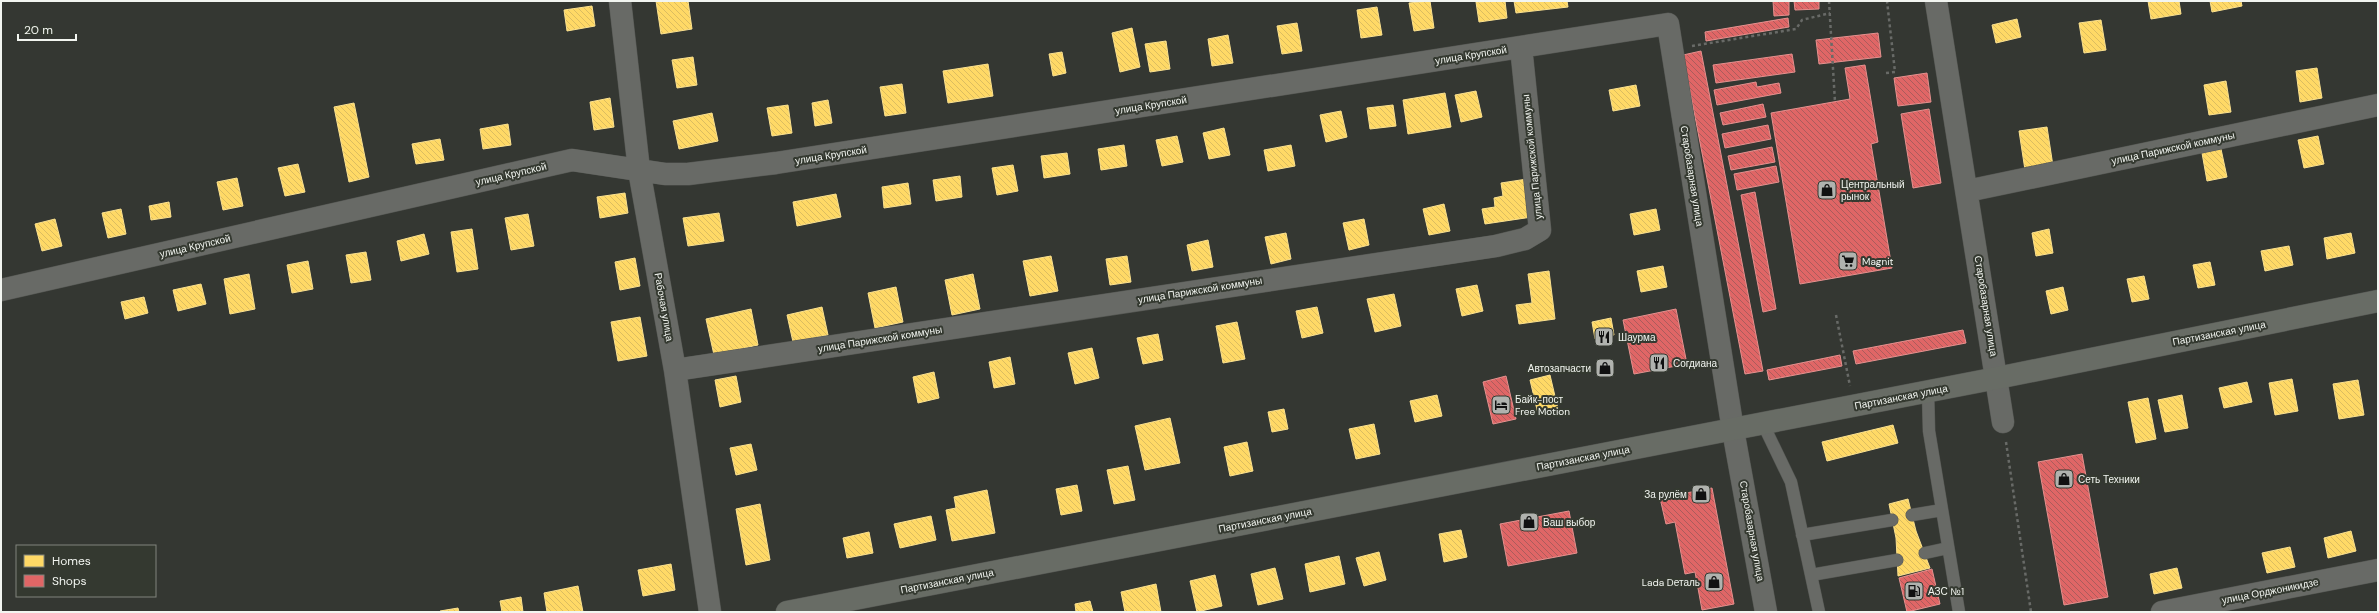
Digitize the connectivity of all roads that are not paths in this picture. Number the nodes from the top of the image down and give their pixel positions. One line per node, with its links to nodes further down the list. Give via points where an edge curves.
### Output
1 (620, 1): 6 (street, Рабочая улица)
2 (1936, 1): 7 (street, Старобазарная улица)
3 (1668, 24): 4 (street, улица Крупской); 15 (street, Старобазарная улица)
4 (1521, 47): 6 (street, улица Крупской, via 776,163 688,174); 10 (street, улица Парижской коммуны, via 1540,230 1525,239 1496,246)
5 (2378, 105): 7 (street, улица Парижской коммуны)
6 (640, 170): 8 (street, улица Крупской, via 572,160); 10 (street, Рабочая улица)
7 (1967, 191): 11 (street, Старобазарная улица)
8 (1, 290)
9 (2378, 301): 11 (main road, Партизанская улица)
10 (675, 370): 25 (street, Рабочая улица)
11 (1997, 378): 12 (main road, Партизанская улица); 13 (street, Старобазарная улица)
12 (1928, 392): 14 (main road, Партизанская улица); 16 (lane, via 1929,431)
13 (2003, 422)
14 (1763, 424): 15 (main road, Партизанская улица); 19 (lane, via 1791,482)
15 (1733, 430): 26 (main road, Партизанская улица); 27 (street, Старобазарная улица)
16 (1942, 510): 17 (lane); 20 (lane)
17 (1912, 515)
18 (1892, 520): 19 (lane)
19 (1802, 535): 24 (lane)
20 (1948, 548): 21 (lane); 29 (lane)
21 (1925, 553)
22 (1898, 560): 24 (lane)
23 (2378, 570): 30 (street, улица Орджоникидзе)
24 (1811, 575): 28 (lane)
25 (710, 612)
26 (787, 612)
27 (1766, 612)
28 (1819, 612)
29 (1959, 612)
30 (2162, 612)

